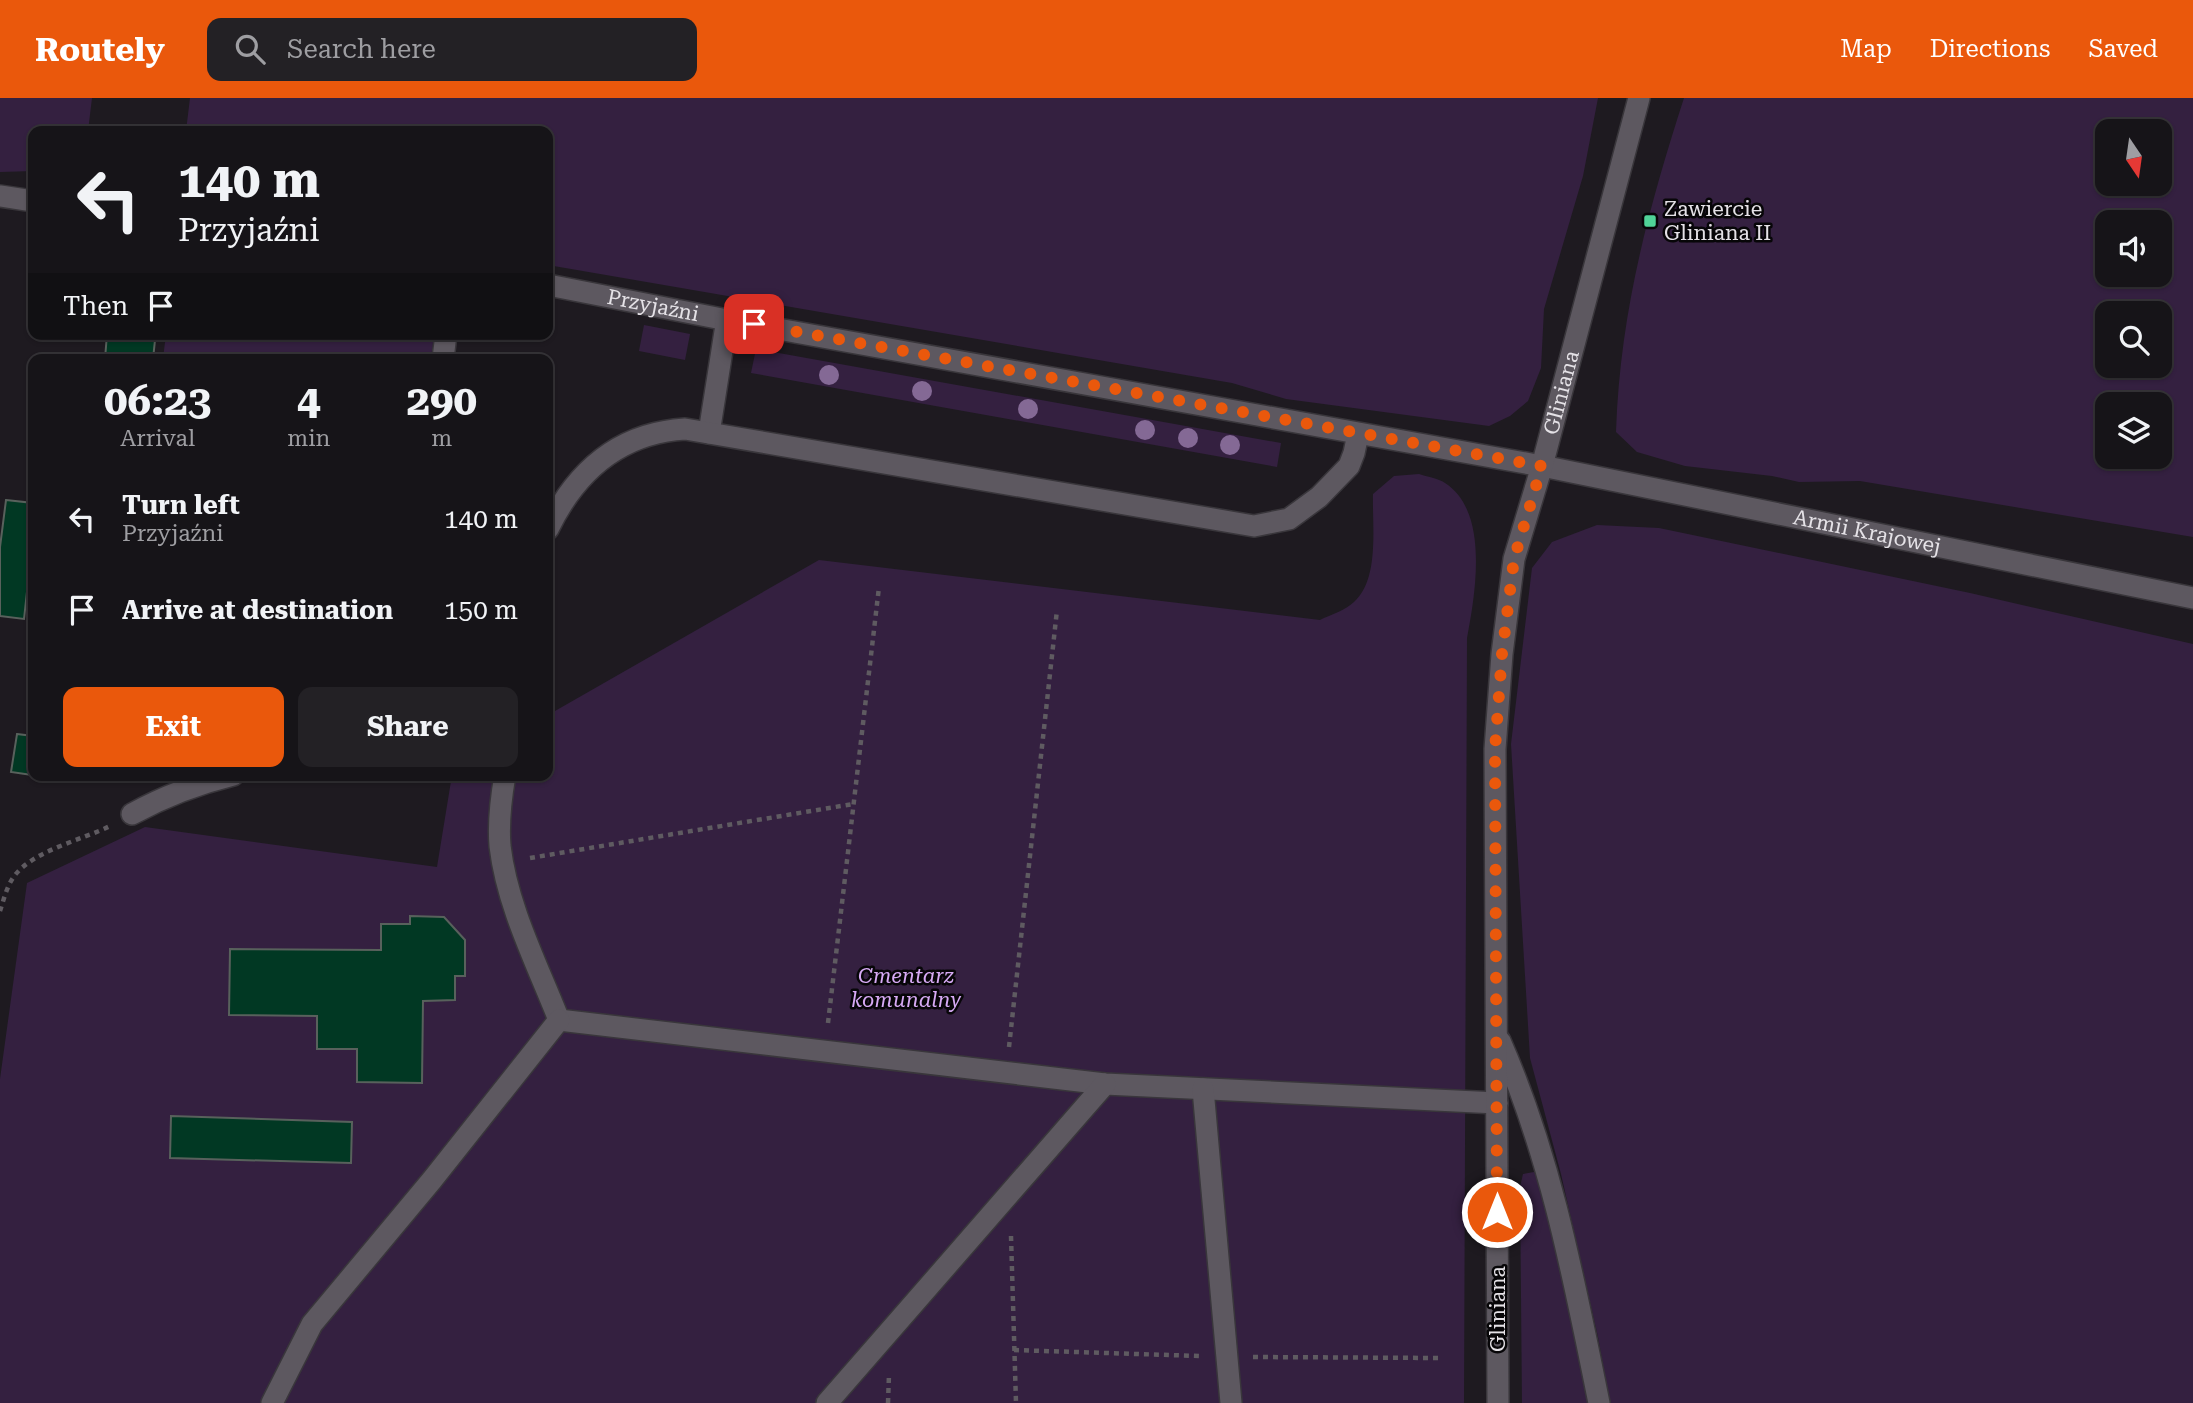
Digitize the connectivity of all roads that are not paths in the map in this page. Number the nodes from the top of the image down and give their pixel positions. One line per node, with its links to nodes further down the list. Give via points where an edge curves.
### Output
1 (1639, 98): 8 (street, Gliniana)
2 (0, 196): 3 (street)
3 (28, 200)
4 (553, 286): 5 (street, Przyjaźni)
5 (727, 319): 6 (street); 7 (street, Przyjaźni)
6 (709, 433): 7 (street, via 1254,526 1289,519 1319,497 1349,466); 9 (street, via 665,430 602,457 577,482)
7 (1358, 434): 8 (street, Przyjaźni)
8 (1542, 466): 10 (street, Armii Krajowej); 15 (street, Gliniana, via 1514,559 1502,654 1495,749)
9 (553, 521)
10 (2193, 598)
11 (210, 781): 13 (street)
12 (504, 781): 14 (street, via 500,846 512,899)
13 (132, 814)
14 (559, 1020): 16 (street); 19 (street, via 312,1324)
15 (1496, 1032): 18 (street, Gliniana); 23 (street, via 1518,1082 1561,1222)
16 (1105, 1084): 17 (street); 20 (street)
17 (1203, 1089): 18 (street); 21 (street)
18 (1497, 1102): 22 (street, Gliniana)
19 (272, 1403)
20 (827, 1403)
21 (1231, 1403)
22 (1498, 1403)
23 (1599, 1403)

